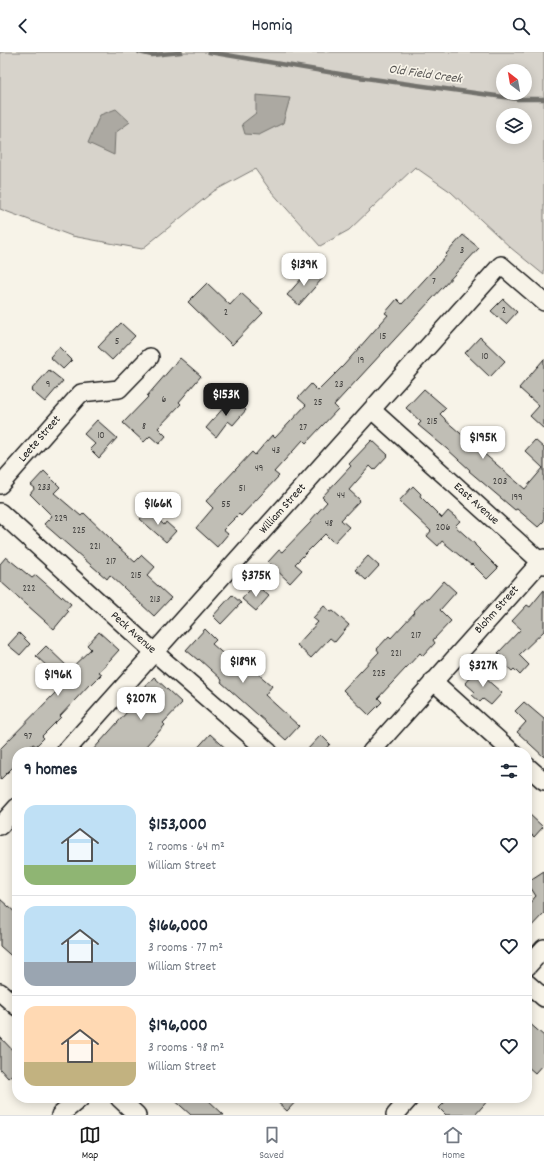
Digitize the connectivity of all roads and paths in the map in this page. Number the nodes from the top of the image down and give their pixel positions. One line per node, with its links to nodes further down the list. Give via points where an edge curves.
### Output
1 (544, 302): 3 (street, William Street, via 501,265)
2 (150, 357): 4 (street, Leete Street, via 119,389 81,393)
3 (372, 410): 6 (street, East Avenue); 7 (street, William Street)
4 (0, 485)
5 (0, 512): 7 (street, Peck Avenue)
6 (543, 562): 8 (street, Blohm Street)
7 (154, 652): 9 (street, William Street); 10 (street, Peck Avenue)
8 (433, 681): 11 (street, Blohm Street); 12 (street)
9 (69, 747)
10 (263, 747)
11 (375, 747)
12 (506, 747)
13 (532, 770): 14 (street)
14 (544, 781)
15 (12, 814): 16 (street)
16 (0, 826)
17 (544, 948): 18 (street)
18 (532, 961)
19 (532, 987): 21 (street)
20 (0, 992): 22 (street)
21 (544, 998)
22 (12, 1003)
23 (74, 1103): 26 (street)
24 (124, 1103): 27 (street)
25 (406, 1103): 28 (street)
26 (60, 1115)
27 (137, 1115)
28 (395, 1115)

